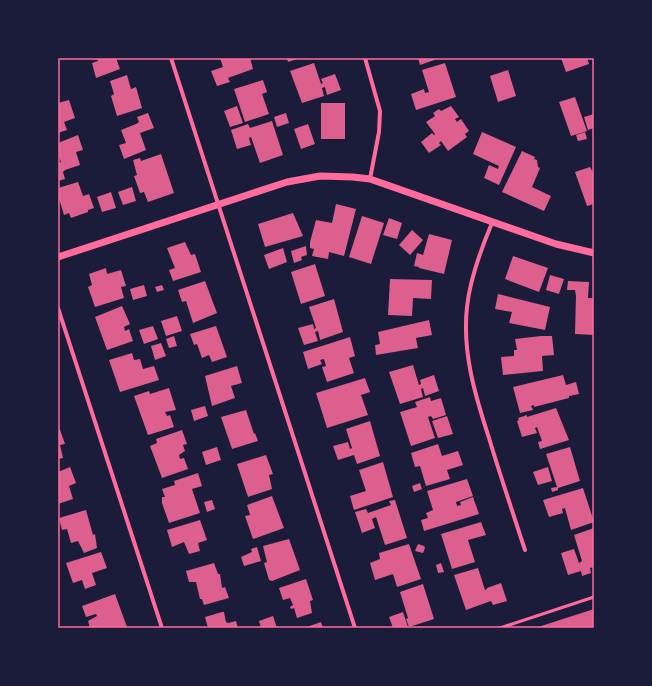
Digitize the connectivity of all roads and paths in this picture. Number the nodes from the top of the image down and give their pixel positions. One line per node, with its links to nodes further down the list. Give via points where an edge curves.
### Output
1 (171, 58): 4 (street)
2 (365, 58): 3 (street, via 380,111 380,132)
3 (370, 179): 4 (street, via 336,176 310,178 287,182); 5 (street)
4 (219, 205): 7 (street); 12 (street)
5 (492, 223): 6 (street, via 556,244); 9 (street, via 475,268 467,306 466,338 469,369)
6 (594, 253)
7 (58, 257)
8 (58, 308): 11 (street)
9 (525, 550)
10 (594, 597): 13 (lane)
11 (162, 628)
12 (356, 628)
13 (500, 628)

